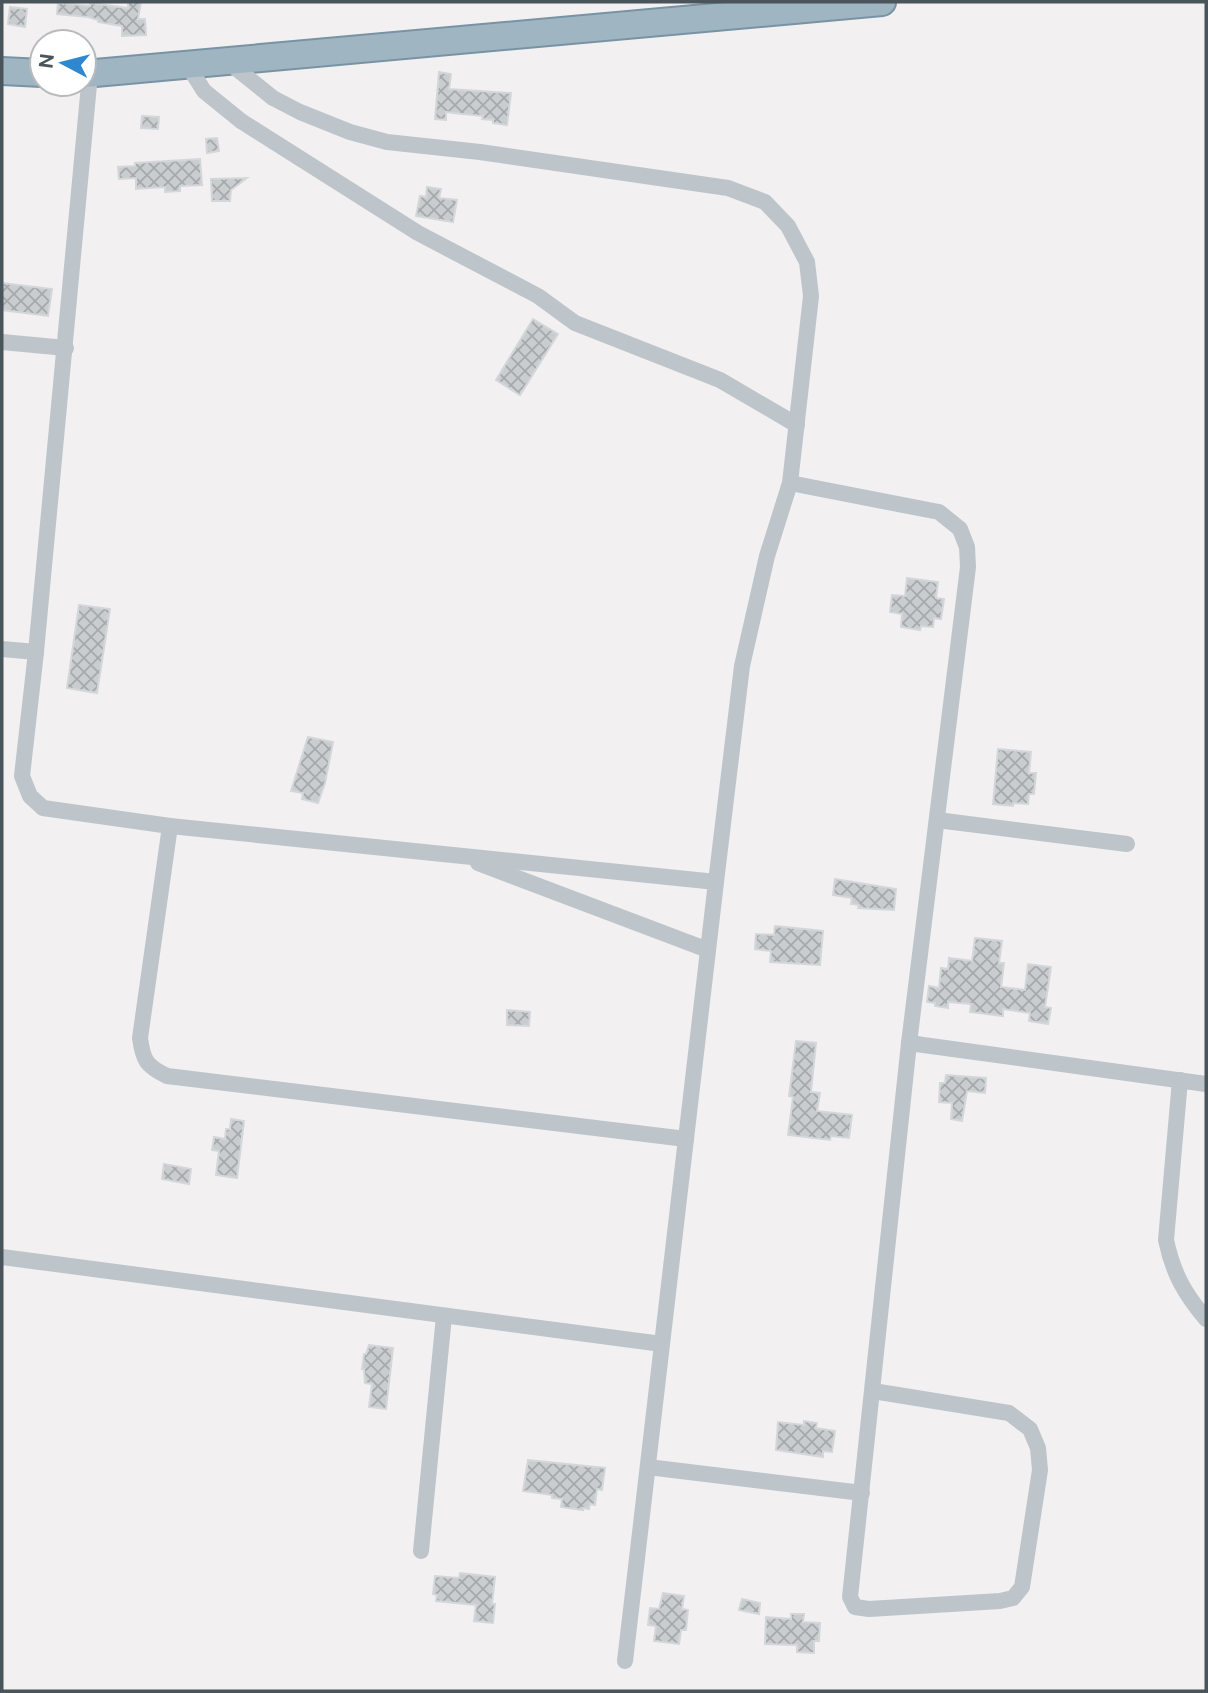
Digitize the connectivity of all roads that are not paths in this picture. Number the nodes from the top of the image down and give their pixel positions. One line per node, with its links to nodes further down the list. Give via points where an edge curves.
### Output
1 (882, 2): 2 (highway)
2 (226, 61): 3 (highway); 10 (street, via 273,98 350,132 387,142 728,188 765,202 788,226 807,262 811,296)
3 (187, 64): 6 (highway); 10 (street, via 204,92 241,121 398,221 538,296 575,323 720,380)
4 (2, 71): 5 (highway)
5 (28, 72)
6 (98, 73)
7 (85, 98): 9 (street)
8 (2, 342): 9 (street)
9 (66, 348): 13 (street)
10 (797, 425): 11 (street)
11 (790, 483): 14 (street, via 927,508 960,529 968,567); 18 (street, via 767,556 742,666)
12 (2, 649): 13 (street)
13 (36, 652): 15 (street, via 22,776 30,796 43,808)
14 (937, 820): 16 (street); 20 (street)
15 (170, 826): 17 (street); 23 (street, via 140,1038 142,1056 153,1069 167,1076)
16 (1127, 845)
17 (458, 855): 18 (street); 19 (street)
18 (716, 881): 19 (street)
19 (708, 950): 23 (street)
20 (909, 1043): 21 (street); 28 (street)
21 (1180, 1080): 22 (street); 26 (street, via 1166,1240 1172,1266 1187,1296)
22 (1206, 1084)
23 (686, 1139): 27 (street)
24 (2, 1257): 25 (street)
25 (444, 1315): 27 (street); 31 (street)
26 (1206, 1319)
27 (662, 1344): 29 (street)
28 (873, 1391): 30 (street); 30 (street, via 1009,1413 1030,1429 1040,1470 1022,1587 1013,1598 1000,1601 855,1606 850,1597)
29 (648, 1467): 30 (street); 32 (street)
30 (862, 1493)
31 (421, 1551)
32 (625, 1661)

